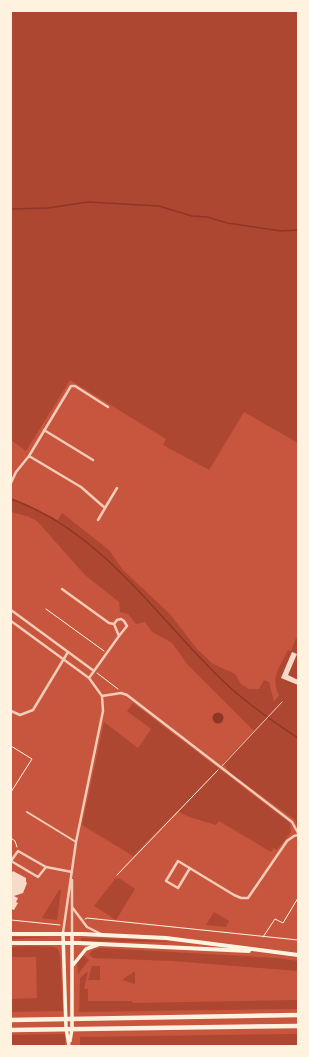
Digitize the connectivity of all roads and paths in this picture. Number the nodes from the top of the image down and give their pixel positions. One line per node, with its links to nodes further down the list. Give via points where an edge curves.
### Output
1 (108, 407): 2 (street, via 72,385)
2 (44, 430): 3 (street); 4 (street)
3 (29, 456): 5 (street); 7 (street, via 81,487)
4 (93, 460)
5 (11, 483)
6 (117, 488): 7 (street)
7 (105, 508): 8 (street)
8 (98, 520)
9 (62, 589): 13 (street)
10 (46, 609): 16 (path)
11 (11, 610): 15 (street)
12 (11, 621): 17 (street)
13 (114, 624): 14 (street); 14 (street, via 121,619 127,626)
14 (118, 636): 16 (street)
15 (68, 652): 17 (street); 18 (street)
16 (107, 653): 18 (street)
17 (64, 659): 19 (street); 23 (street, via 34,710 20,715)
18 (94, 671): 19 (street); 20 (path)
19 (89, 678): 21 (street)
20 (121, 693): 21 (street); 25 (street)
21 (102, 696): 30 (street, via 102,711)
22 (282, 702): 25 (lane)
23 (11, 711)
24 (11, 746): 26 (path, via 32,759)
25 (221, 767): 28 (street, via 292,822); 36 (path)
26 (11, 792)
27 (26, 812): 30 (street)
28 (298, 834): 34 (street, via 287,841 248,898 234,895)
29 (11, 838): 31 (path, via 15,841)
30 (76, 842): 35 (street)
31 (18, 851): 32 (street); 33 (street)
32 (11, 861): 33 (street, via 38,877)
33 (46, 867): 35 (street)
34 (190, 868): 34 (street, via 178,861 166,881 178,888)
35 (72, 872): 38 (street); 41 (street)
36 (117, 875)
37 (298, 899): 46 (path, via 282,923 275,918)
38 (72, 907): 40 (street); 44 (street)
39 (11, 920): 41 (path)
40 (83, 922): 45 (street, via 87,927); 46 (path, via 87,918)
41 (64, 925): 43 (street)
42 (11, 934): 43 (main road)
43 (63, 934): 44 (main road); 49 (main road)
44 (72, 934): 45 (main road); 50 (main road)
45 (104, 935): 52 (main road, via 166,938)
46 (263, 937): 47 (path)
47 (298, 940)
48 (11, 943): 49 (main road)
49 (63, 943): 50 (main road); 59 (main road)
50 (72, 943): 51 (main road); 54 (main road)
51 (100, 944): 52 (main road); 54 (main road, via 86,949)
52 (279, 952): 53 (main road)
53 (298, 955)
54 (72, 968): 59 (main road, via 72,1029)
55 (298, 1016): 56 (highway)
56 (11, 1020)
57 (298, 1026): 58 (highway)
58 (11, 1030)
59 (69, 1045)

